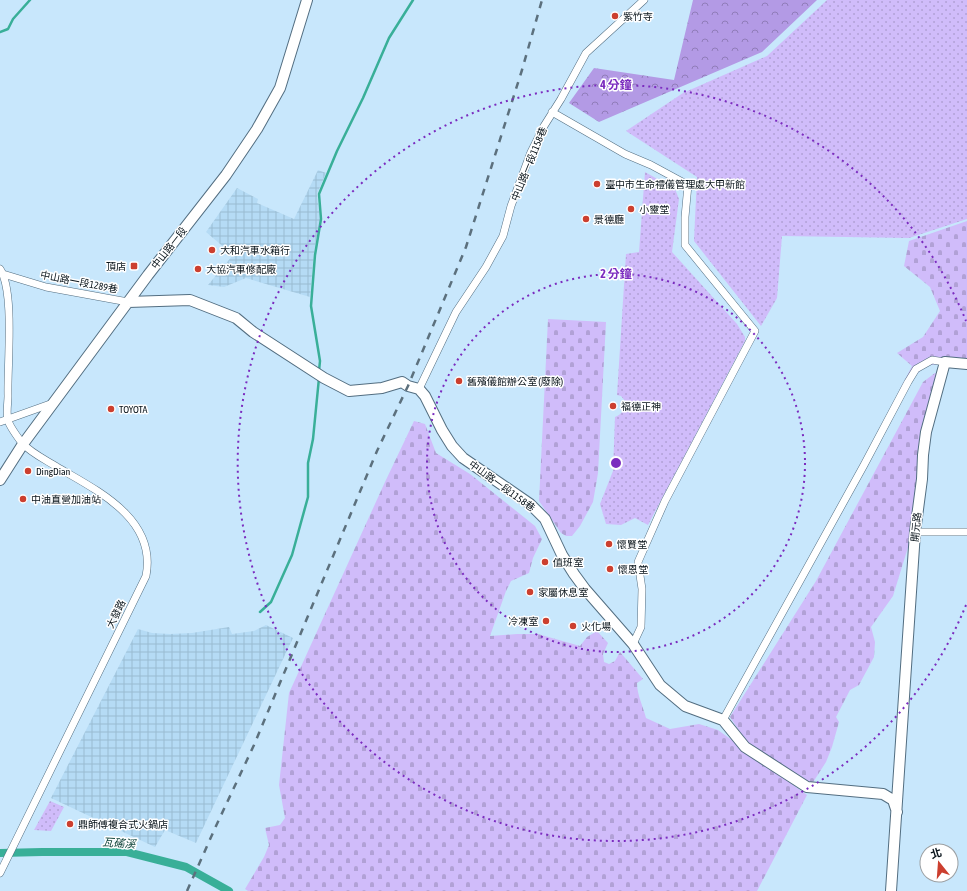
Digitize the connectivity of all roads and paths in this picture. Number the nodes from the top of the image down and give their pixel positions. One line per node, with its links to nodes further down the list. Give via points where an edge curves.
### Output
1 (308, 0): 5 (street, 中山路一段, via 280,88 257,129 226,175)
2 (644, 0): 3 (street, 中山路一段1158巷, via 586,53)
3 (552, 112): 8 (street, 中山路一段1158巷, via 531,152 503,236 456,312); 15 (street, via 625,154 688,185 685,245 755,331 665,501 638,562 642,589 641,627)
4 (2, 272): 5 (street, 中山路一段1289巷, via 46,287); 10 (street, via 8,297 9,319)
5 (128, 302): 8 (street, via 190,300 236,318 319,375 349,391 382,388 402,382); 9 (street, 中山路一段)
6 (944, 362): 7 (street); 13 (street, 開元路, via 926,432); 16 (street, via 932,360 916,369)
7 (967, 364)
8 (419, 389): 15 (street, 中山路一段1158巷, via 452,446 463,458 530,504 545,519 574,574)
9 (53, 403): 10 (street); 11 (street, 中山路一段)
10 (4, 421): 11 (street, 大發路)
11 (23, 444): 12 (street, 中山路一段); 18 (street, 大發路, via 38,456 83,482 129,516 140,533 147,568 146,576)
12 (0, 480)
13 (915, 532): 14 (street); 17 (street, 開元路)
14 (967, 532)
15 (633, 644): 16 (street, 中山路一段1158巷, via 660,685 685,706)
16 (723, 720): 17 (street, via 745,747 807,787 884,794 893,800)
17 (897, 812): 19 (street, 開元路)
18 (1, 871)
19 (891, 891)

